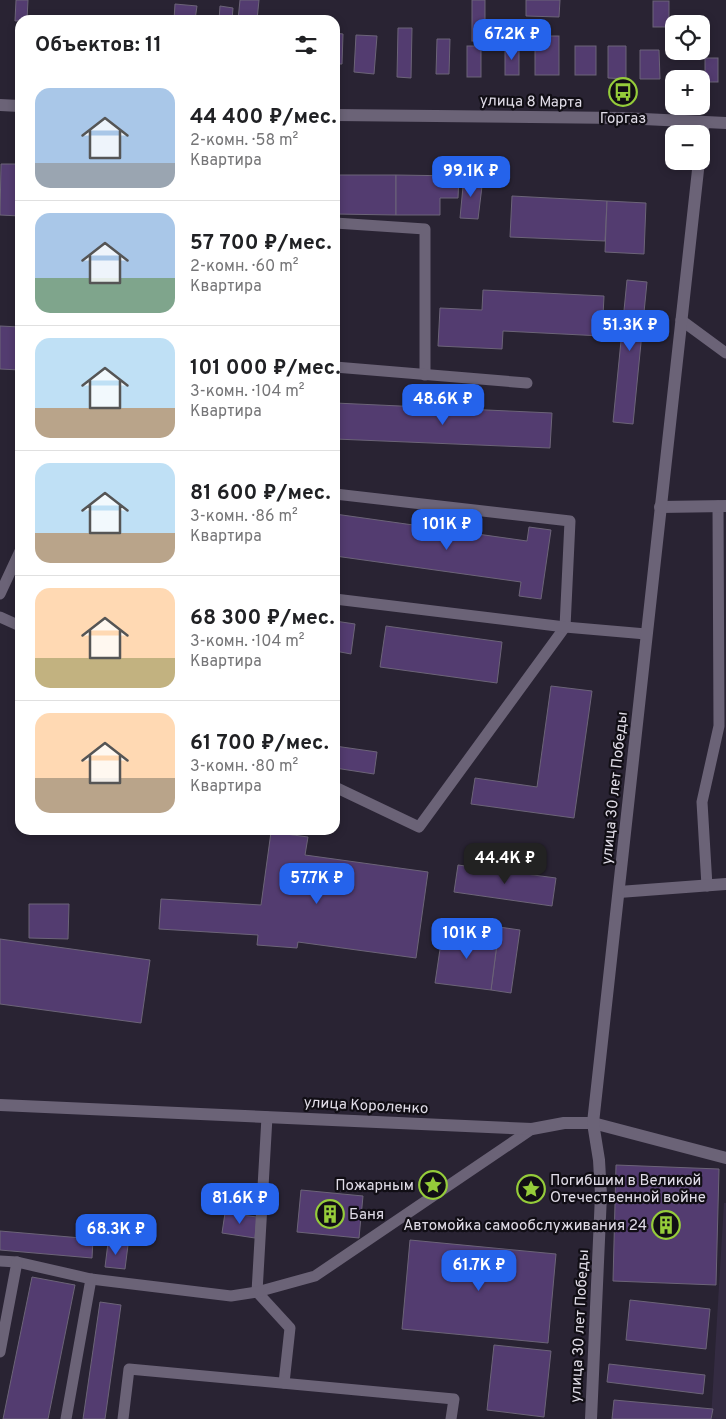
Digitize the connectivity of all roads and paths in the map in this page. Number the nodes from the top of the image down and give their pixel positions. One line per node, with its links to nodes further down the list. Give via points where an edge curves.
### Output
1 (0, 105): 2 (street)
2 (15, 106)
3 (340, 115): 4 (street, улица 8 Марта)
4 (704, 122): 5 (street, улица 8 Марта); 6 (street)
5 (726, 123)
6 (704, 125)
7 (698, 170): 9 (street, улица 30 лет Победы)
8 (340, 223): 12 (lane, via 425,229)
9 (681, 320): 10 (lane); 16 (street, улица 30 лет Победы)
10 (726, 353)
11 (340, 367): 12 (lane)
12 (425, 375): 13 (lane)
13 (526, 383)
14 (340, 495): 22 (lane, via 570,522)
15 (722, 506): 16 (street); 26 (lane, via 719,726 702,802)
16 (660, 507): 23 (street, улица 30 лет Победы)
17 (15, 562): 18 (lane)
18 (0, 594)
19 (340, 600): 22 (lane)
20 (0, 617): 21 (lane)
21 (15, 624)
22 (565, 627): 23 (lane); 24 (lane, via 420,827)
23 (646, 634): 27 (street, улица 30 лет Победы)
24 (340, 789)
25 (726, 884): 26 (street)
26 (707, 886): 27 (street)
27 (619, 892): 30 (street, улица 30 лет Победы)
28 (0, 1104): 29 (street, улица Короленко)
29 (267, 1117): 31 (street, улица Короленко); 36 (lane)
30 (593, 1123): 31 (street, улица Короленко, via 564,1123); 32 (street, улица Короленко); 42 (street, улица 30 лет Победы, via 601,1195)
31 (532, 1129): 36 (lane, via 314,1276)
32 (726, 1158)
33 (0, 1261): 34 (lane)
34 (17, 1262): 35 (lane); 37 (lane)
35 (90, 1280): 36 (lane, via 231,1296); 39 (lane)
36 (257, 1292): 38 (lane, via 290,1328)
37 (0, 1352)
38 (284, 1383): 40 (lane, via 129,1369); 41 (lane, via 454,1399)
39 (66, 1419)
40 (123, 1419)
41 (451, 1419)
42 (591, 1419)

